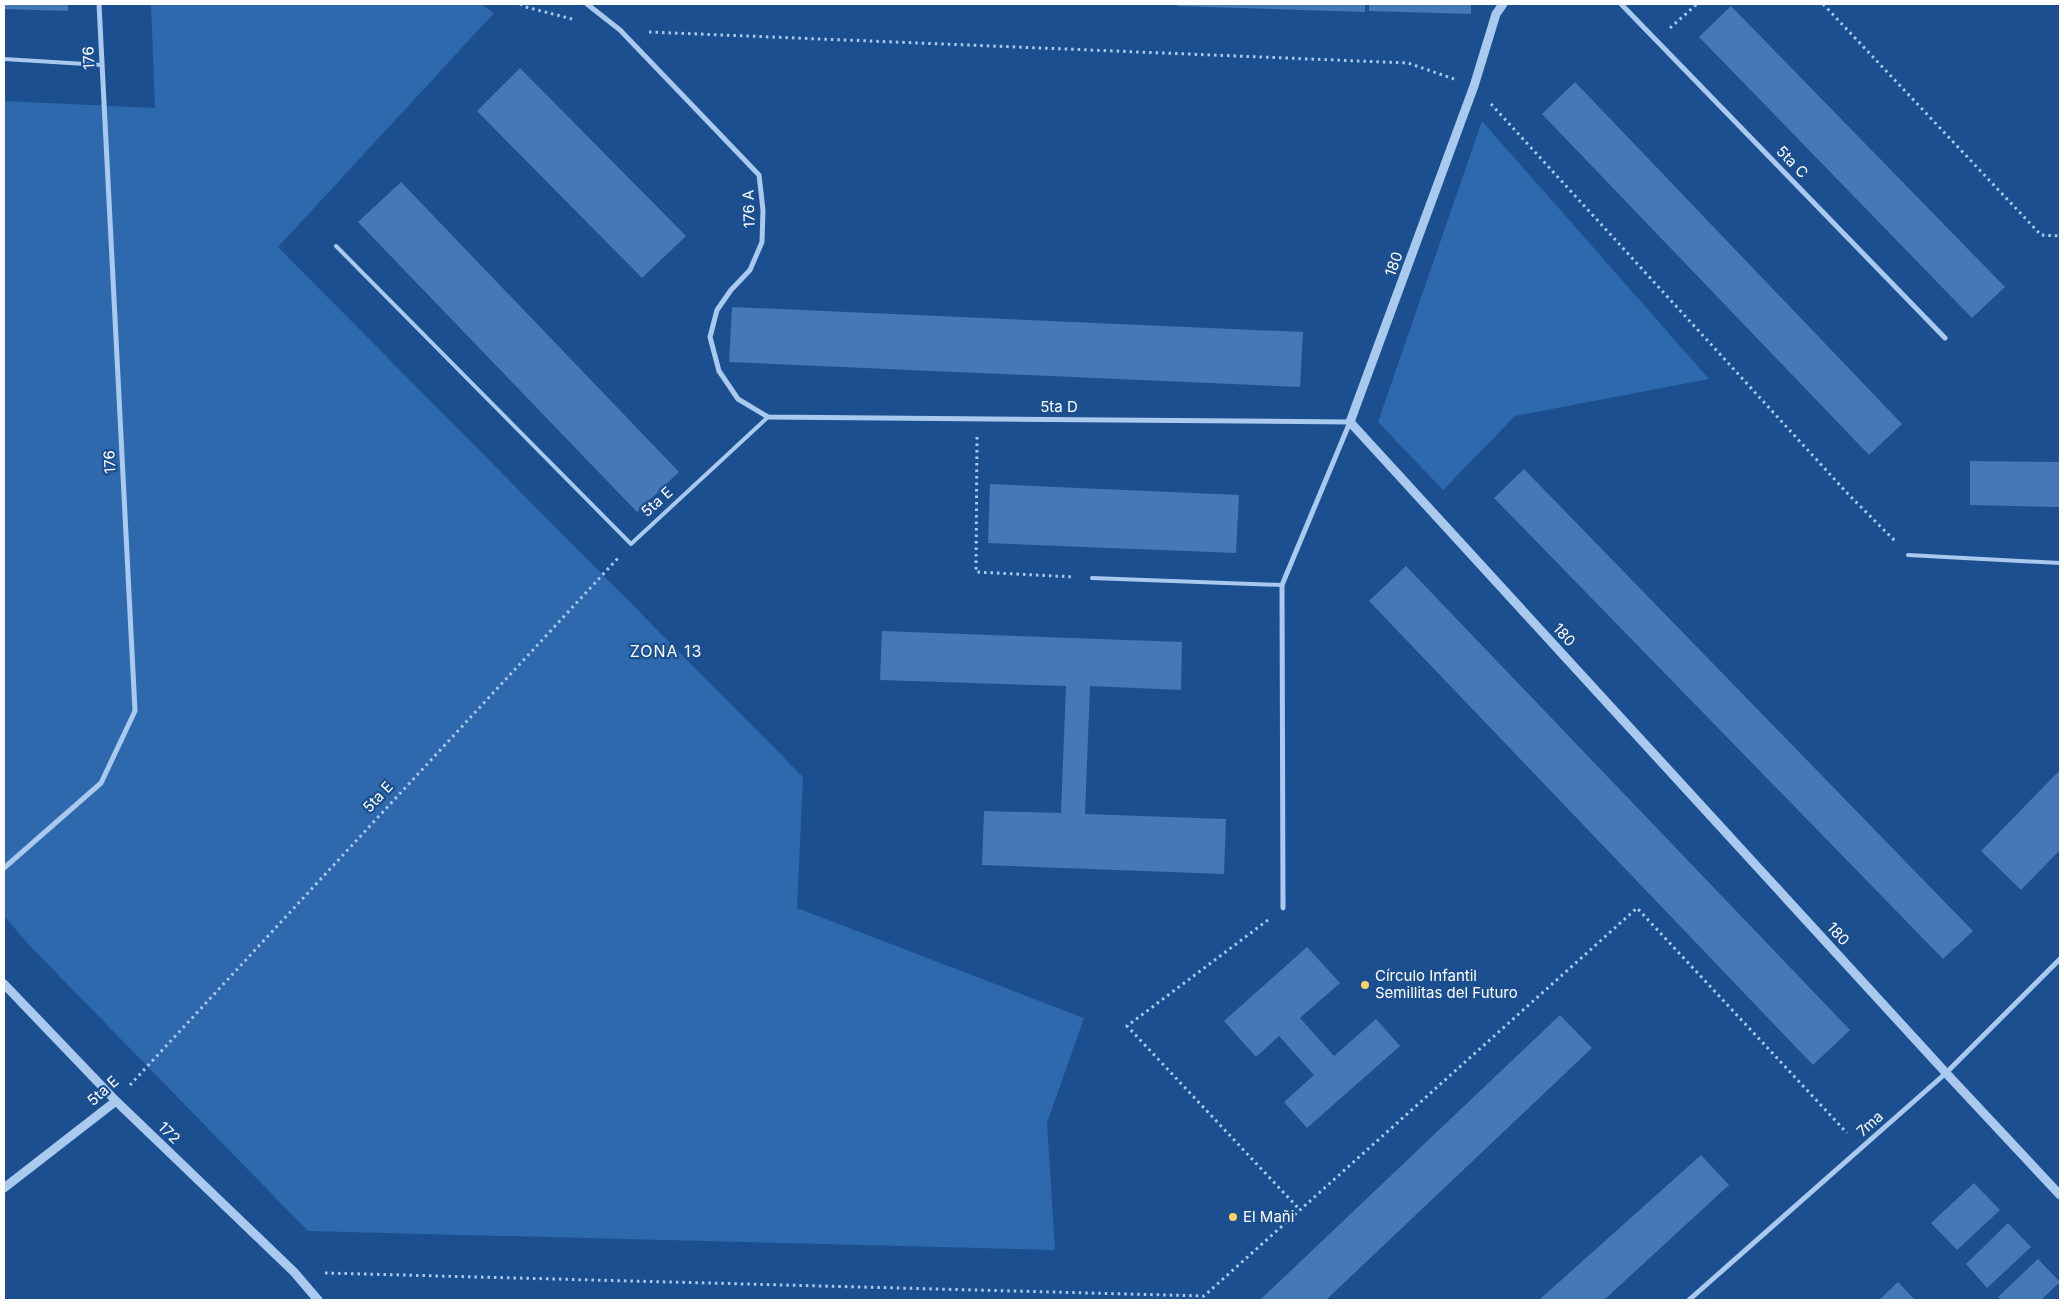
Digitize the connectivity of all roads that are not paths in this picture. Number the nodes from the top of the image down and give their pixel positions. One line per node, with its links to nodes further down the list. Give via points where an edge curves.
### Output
1 (99, 4): 6 (street, 176)
2 (587, 4): 9 (street, 176 A, via 620,30 760,175 762,242 750,270 717,310 710,337 719,371 738,399)
3 (1503, 4): 10 (street, 180, via 1496,14 1474,86)
4 (1622, 4): 8 (street, 5ta C)
5 (4, 59): 6 (lane)
6 (102, 65): 15 (street, 176, via 136,711 101,783)
7 (336, 246): 9 (lane, 5ta E, via 631,544)
8 (1945, 338)
9 (768, 417): 10 (street, 5ta D)
10 (1350, 422): 14 (street); 19 (street, 180)
11 (1908, 555): 12 (lane)
12 (2060, 563)
13 (1092, 578): 14 (lane)
14 (1282, 585): 16 (street)
15 (4, 868)
16 (1283, 908)
17 (2060, 959): 19 (street, 7ma)
18 (4, 984): 20 (street, 172)
19 (1946, 1073): 22 (street, 180); 24 (street, 7ma)
20 (116, 1101): 21 (street, 5ta E); 23 (street, 172, via 294,1272)
21 (4, 1188)
22 (2060, 1195)
23 (318, 1300)
24 (1689, 1300)

